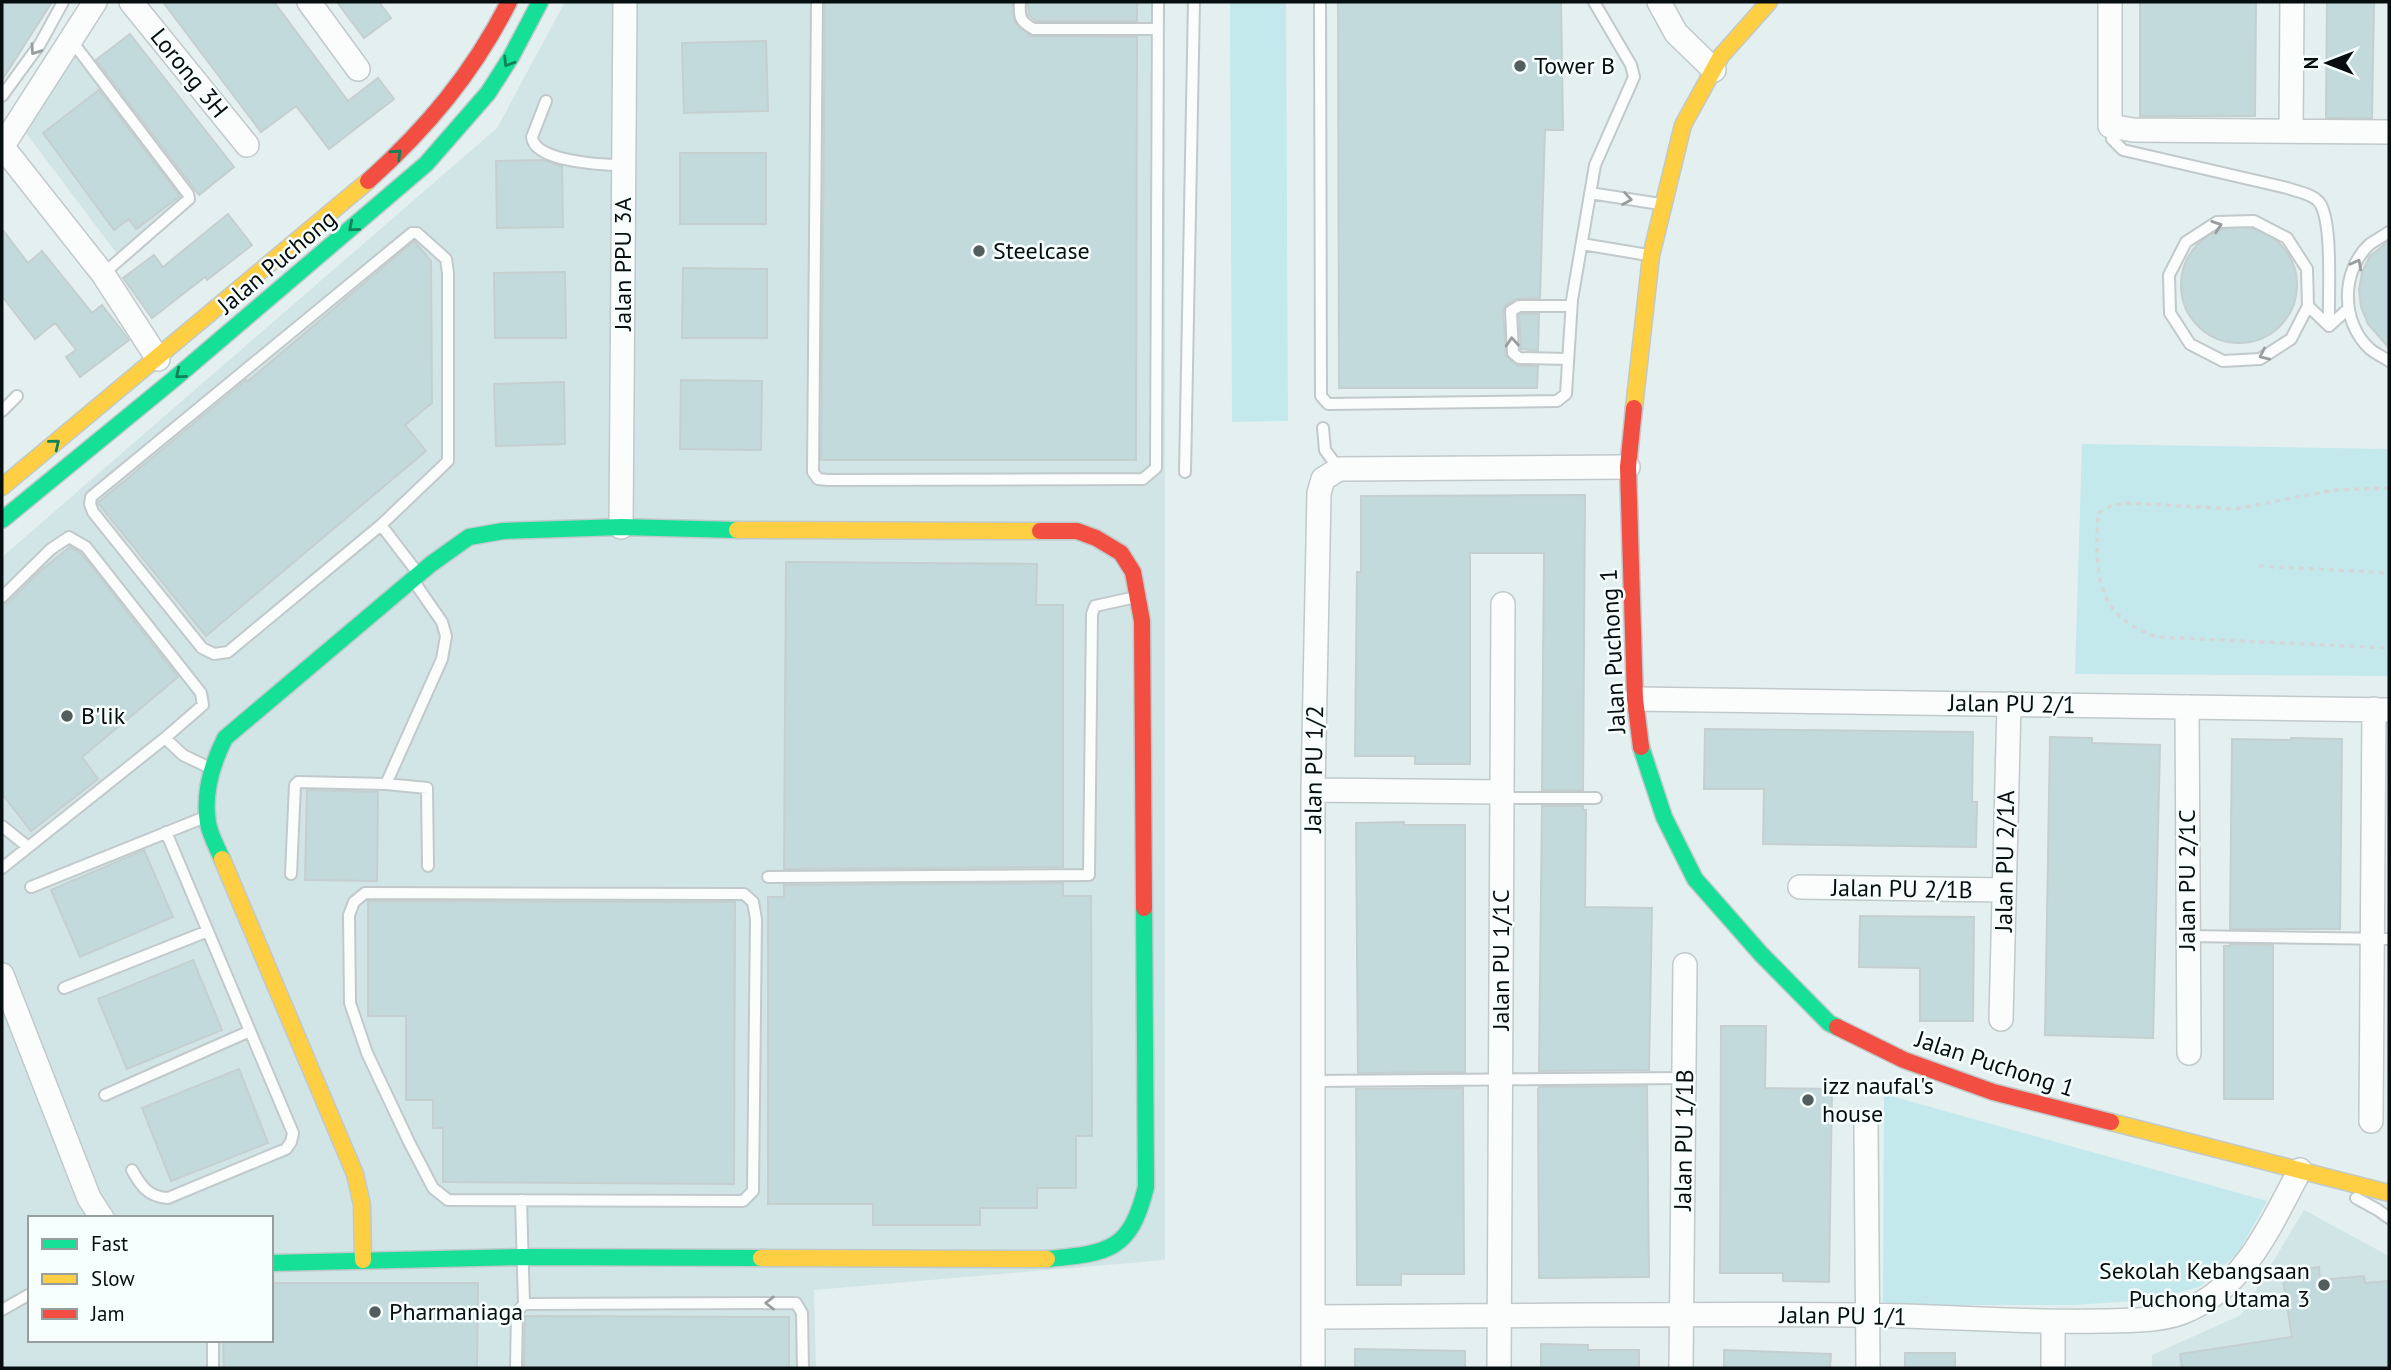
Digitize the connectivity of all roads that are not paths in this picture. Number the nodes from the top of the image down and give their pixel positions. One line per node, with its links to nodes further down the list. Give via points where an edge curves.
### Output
1 (63, 2): 22 (lane, one-way to 22, via 40,44)
2 (95, 2): 19 (street)
3 (131, 2): 27 (street, Lorong 3H)
4 (309, 2): 20 (street)
5 (509, 2): 40 (street, Jalan Puchong, one-way to 5, via 403,149 441,110 471,69)
6 (540, 2): 50 (street, Jalan Puchong, one-way to 50, via 488,93 426,164)
7 (625, 2): 29 (street, Jalan PPU 3A)
8 (817, 2): 18 (lane, via 813,472 818,480 1143,479 1156,468)
9 (1020, 2): 18 (lane, via 1019,17 1034,29)
10 (1158, 2): 18 (lane)
11 (1194, 2): 48 (lane)
12 (1320, 2): 41 (lane, via 1323,401 1557,401 1566,394)
13 (1594, 2): 30 (lane, via 1634,77 1595,165)
14 (1658, 2): 21 (street, via 1676,33)
15 (1769, 2): 21 (street, Jalan Puchong 1)
16 (2110, 2): 24 (street)
17 (2292, 2): 25 (street)
18 (1158, 29)
19 (71, 40): 28 (street); 35 (lane, via 189,199)
20 (358, 69)
21 (1714, 70): 31 (street, Jalan Puchong 1, via 1683,125)
22 (2, 96)
23 (546, 102): 29 (lane, via 532,137 537,148 592,165)
24 (2110, 126): 25 (street); 39 (lane, via 2112,139 2123,150 2287,188 2320,204 2329,242)
25 (2291, 131): 26 (street)
26 (2389, 132)
27 (247, 145)
28 (2, 146): 35 (street)
29 (623, 165): 52 (street, Jalan PPU 3A)
30 (1590, 193): 31 (lane, one-way to 31); 33 (lane)
31 (1664, 205): 34 (street, Jalan Puchong 1)
32 (2389, 232): 38 (lane, one-way to 32, via 2348,285 2356,264 2370,245)
33 (1581, 244): 34 (lane); 36 (lane)
34 (1651, 256): 46 (street, Jalan Puchong 1)
35 (103, 274): 40 (street)
36 (1571, 306): 41 (lane); 41 (lane, one-way to 36, via 1519,358 1513,353 1511,311 1519,306)
37 (2308, 306): 37 (lane, one-way to 37, via 2291,339 2281,346 2260,359 2223,361 2190,344 2183,334 2170,313 2169,275 2186,242 2217,222 2254,221 2287,238 2306,269); 39 (lane)
38 (2348, 309): 39 (lane); 42 (lane, via 2370,349)
39 (2329, 326)
40 (158, 359): 49 (street, Jalan Puchong, one-way to 40)
41 (1568, 359)
42 (2389, 361)
43 (17, 396): 44 (lane)
44 (2, 411)
45 (1322, 428): 47 (lane, via 1325,450)
46 (1628, 467): 47 (street); 57 (street, Jalan Puchong 1)
47 (1339, 469): 64 (street, Jalan PU 1/2, via 1323,479 1319,494)
48 (1185, 472)
49 (2, 487)
50 (2, 520)
51 (381, 525): 51 (lane, via 449,461 449,272 446,259 417,233 134,462 90,503 202,648 214,654 228,652); 53 (lane)
52 (621, 527): 53 (street, via 503,531 470,537); 55 (street, via 1077,531 1104,540 1127,556)
53 (416, 577): 62 (street, via 225,738); 63 (lane, via 446,636 442,659)
54 (2, 597): 61 (lane, via 69,537 86,547 201,693 203,705)
55 (1138, 597): 74 (lane, via 1095,606 1093,614 1089,875); 99 (street, via 1142,621 1146,1187 1127,1236 1106,1249 1081,1256 1039,1259)
56 (1503, 604): 65 (street, Jalan PU 1/1C)
57 (1635, 699): 58 (street, Jalan PU 2/1); 94 (street, Jalan Puchong 1, via 1642,755 1664,817 1695,878 1829,1023 1904,1060 1993,1092)
58 (2009, 704): 59 (street, Jalan PU 2/1); 77 (street, Jalan PU 2/1A)
59 (2187, 707): 60 (street, Jalan PU 2/1); 79 (street, Jalan PU 2/1C)
60 (2382, 710): 80 (street)
61 (164, 738): 62 (lane, via 183,755); 70 (lane)
62 (211, 769): 67 (street, via 205,795)
63 (386, 784): 71 (lane, via 429,790); 73 (lane, via 298,782)
64 (1313, 790): 65 (street); 89 (street, Jalan PU 1/2)
65 (1502, 795): 66 (lane); 88 (street, Jalan PU 1/1C)
66 (1597, 798)
67 (208, 816): 69 (lane); 100 (street, via 227,873 355,1174 362,1205)
68 (2, 826): 70 (lane)
69 (166, 832): 75 (lane); 78 (lane)
70 (28, 847): 72 (lane)
71 (428, 866)
72 (2, 868)
73 (290, 874)
74 (768, 877)
75 (31, 887)
76 (1800, 887): 77 (street, Jalan PU 2/1B)
77 (2004, 890): 84 (street, Jalan PU 2/1A)
78 (208, 931): 83 (lane); 85 (lane)
79 (2188, 936): 80 (lane); 86 (street, Jalan PU 2/1C)
80 (2381, 939): 91 (street)
81 (1685, 965): 87 (street, Jalan PU 1/1B)
82 (2, 975): 97 (street, via 89,1198)
83 (64, 988)
84 (2001, 1018)
85 (250, 1031): 90 (lane); 93 (lane, via 293,1133 286,1149 168,1198 143,1190)
86 (2189, 1053)
87 (1684, 1078): 88 (lane); 105 (street, Jalan PU 1/1B)
88 (1500, 1079): 89 (lane); 107 (street, Jalan PU 1/1C)
89 (1313, 1081): 108 (street, Jalan PU 1/2)
90 (105, 1095)
91 (2371, 1122)
92 (1866, 1125): 106 (street)
93 (132, 1170)
94 (2300, 1170): 95 (street, Jalan Puchong 1); 98 (lane); 109 (street, Jalan PU 1/1, via 2257,1249 2213,1297 2188,1311 2144,1320)
95 (2389, 1193)
96 (521, 1200): 96 (lane, via 449,1200 433,1188 367,1053 350,1003 349,915 354,902 365,892 744,894 753,902 756,919 753,1191 743,1201); 99 (lane)
97 (101, 1216)
98 (2389, 1218)
99 (523, 1256): 100 (street); 103 (lane)
100 (363, 1260): 101 (street)
101 (273, 1263)
102 (28, 1295): 104 (lane)
103 (524, 1304): 112 (lane, via 517,1312); 113 (lane, one-way to 103, via 802,1313 796,1303)
104 (2, 1310)
105 (1682, 1315): 106 (street, Jalan PU 1/1); 107 (street, Jalan PU 1/1); 116 (street, Jalan PU 1/1B)
106 (1869, 1315): 109 (street, Jalan PU 1/1); 117 (street)
107 (1499, 1316): 108 (street, Jalan PU 1/1); 115 (street, Jalan PU 1/1C)
108 (1313, 1317): 114 (street, Jalan PU 1/2)
109 (2053, 1322): 118 (street)
110 (213, 1342): 111 (lane)
111 (213, 1368)
112 (516, 1368)
113 (803, 1368)
114 (1313, 1368)
115 (1499, 1368)
116 (1681, 1368)
117 (1868, 1368)
118 (2053, 1368)

